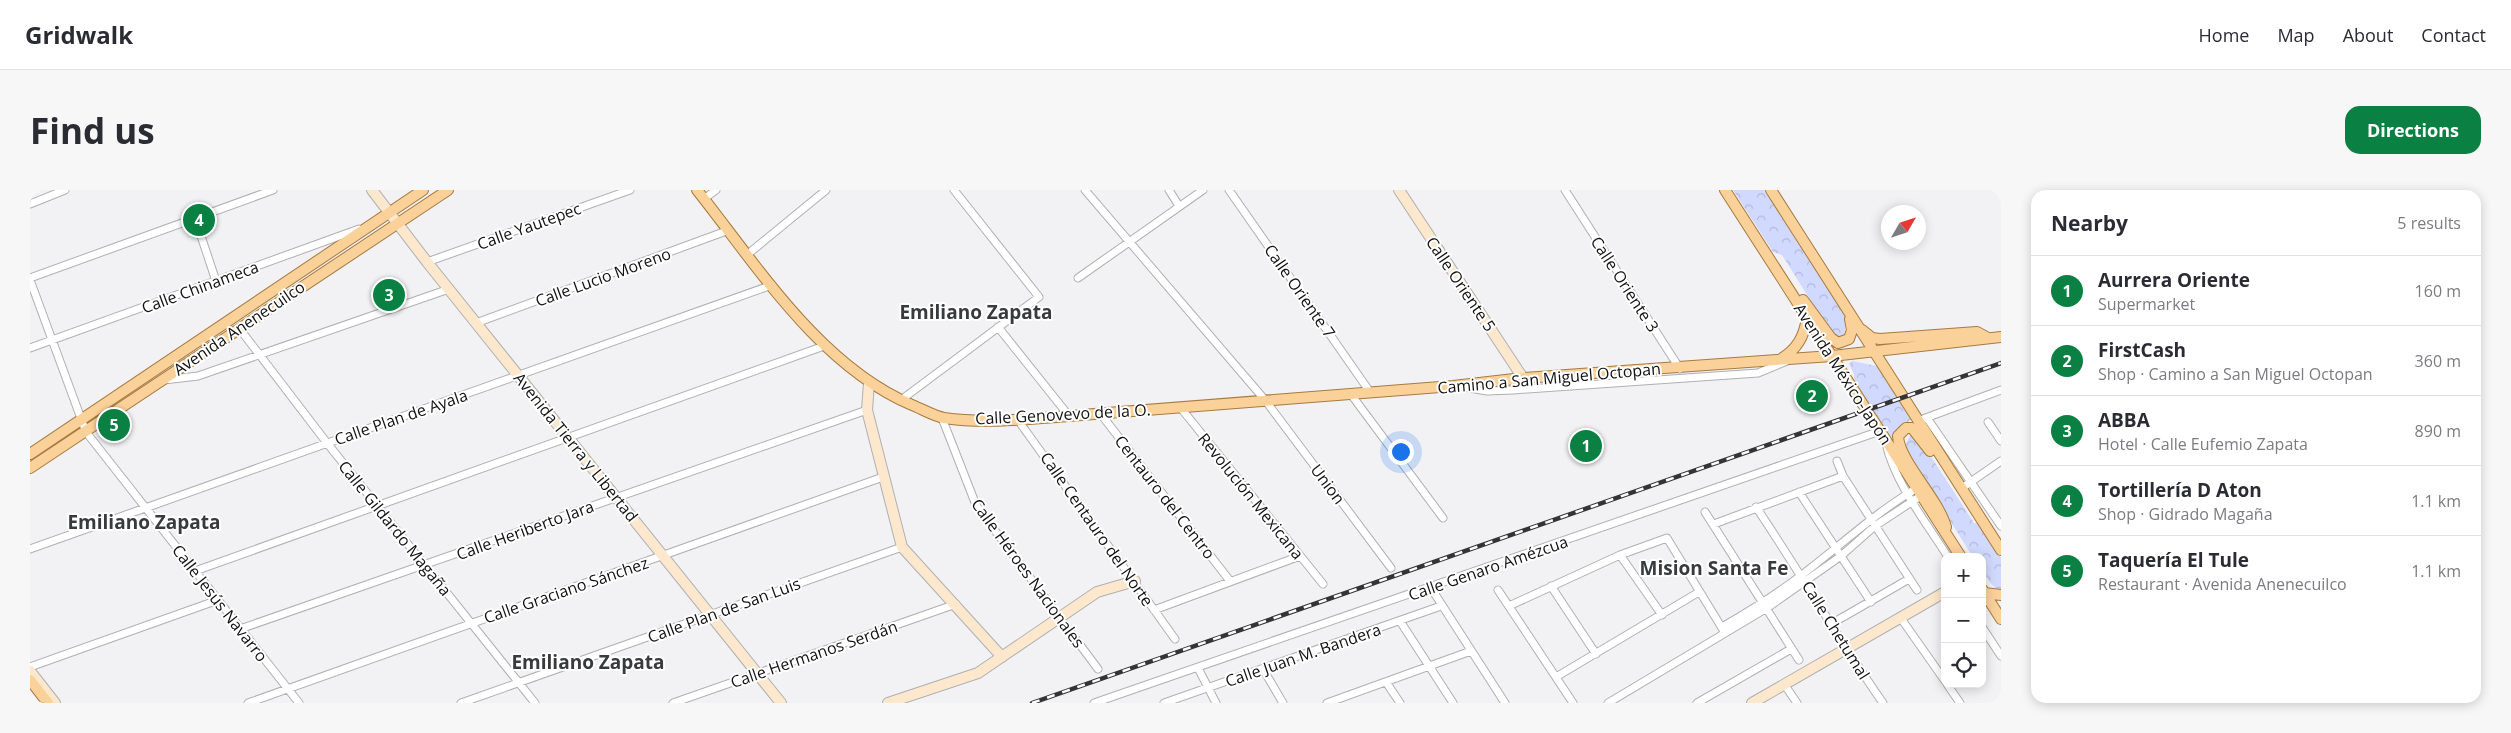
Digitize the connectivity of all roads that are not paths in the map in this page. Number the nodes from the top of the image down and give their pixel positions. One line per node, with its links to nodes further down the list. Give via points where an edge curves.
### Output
1 (65, 190): 20 (street)
2 (273, 190): 23 (street)
3 (372, 190): 22 (street, Avenida Tierra y Libertad)
4 (423, 190): 22 (main road, Avenida Anenecuilco)
5 (448, 190): 24 (main road, Avenida Anenecuilco)
6 (630, 190): 30 (street, Calle Yautepec)
7 (697, 190): 19 (main road, Calle Genovevo de la O.)
8 (716, 190): 19 (street)
9 (826, 190): 28 (street)
10 (954, 190): 39 (street, via 1039,296)
11 (1085, 190): 27 (street, Union)
12 (1169, 190): 21 (street)
13 (1203, 190): 21 (street)
14 (1230, 190): 60 (street, Calle Oriente 7)
15 (1399, 190): 54 (street, Calle Oriente 5)
16 (1565, 190): 52 (street, Calle Oriente 3)
17 (1725, 190): 29 (main road, Avenida México-Japón)
18 (1771, 190): 36 (main road)
19 (704, 199): 26 (main road, Calle Genovevo de la O.)
20 (30, 204)
21 (1179, 206): 27 (street)
22 (389, 211): 24 (street, Avenida Tierra y Libertad); 25 (main road, Avenida Anenecuilco)
23 (195, 218): 32 (street); 33 (street)
24 (397, 223): 30 (street, Avenida Tierra y Libertad); 41 (main road, Avenida Anenecuilco)
25 (369, 225): 33 (street, Calle Chinameca); 71 (main road, Avenida Anenecuilco)
26 (729, 230): 28 (main road, Calle Genovevo de la O.); 38 (street, Calle Lucio Moreno)
27 (1129, 241): 31 (street); 63 (street, Union)
28 (748, 254): 34 (main road, Calle Genovevo de la O.)
29 (1769, 259): 36 (main road, via 1838,343 1849,339 1852,330); 37 (main road, Avenida México-Japón)
30 (427, 262): 35 (street, Avenida Tierra y Libertad)
31 (1078, 278)
32 (30, 279): 44 (street, Calle Jesús Navarro)
33 (216, 281): 44 (street, Calle Chinameca)
34 (772, 285): 45 (main road, Calle Genovevo de la O.); 53 (street, Calle Plan de Ayala)
35 (449, 289): 38 (street, Avenida Tierra y Libertad); 48 (street)
36 (1848, 312): 40 (main road)
37 (1807, 318): 49 (main road, Avenida México-Japón); 51 (main road, via 1799,343)
38 (476, 323): 53 (street, Avenida Tierra y Libertad)
39 (998, 327): 62 (street); 67 (street)
40 (1857, 327): 43 (main road, via 1880,340 1976,332); 47 (main road)
41 (239, 328): 48 (street, Calle Gildardo Magaña); 56 (main road, Avenida Anenecuilco)
42 (2001, 337): 43 (main road, Camino a San Miguel Octopan)
43 (1989, 338): 47 (main road, Camino a San Miguel Octopan)
44 (51, 341): 46 (street, Calle Chinameca); 71 (street, Calle Jesús Navarro)
45 (824, 346): 57 (main road, Calle Genovevo de la O.); 75 (street)
46 (30, 348)
47 (1873, 351): 49 (main road, Camino a San Miguel Octopan); 69 (main road)
48 (260, 355): 56 (street, via 198,376); 77 (street, Calle Gildardo Magaña)
49 (1832, 356): 50 (main road, Camino a San Miguel Octopan); 74 (main road, Avenida México-Japón)
50 (1792, 359): 51 (main road, Camino a San Miguel Octopan); 55 (street, via 1758,373)
51 (1780, 360): 52 (main road, Camino a San Miguel Octopan)
52 (1679, 367): 54 (main road, Camino a San Miguel Octopan); 55 (street, Calle Oriente 3)
53 (519, 376): 75 (street, Avenida Tierra y Libertad); 77 (street, Calle Plan de Ayala)
54 (1523, 378): 58 (main road, Camino a San Miguel Octopan)
55 (1686, 378): 58 (street, via 1486,391)
56 (162, 380): 73 (main road, Avenida Anenecuilco)
57 (869, 383): 62 (main road, Calle Genovevo de la O.); 65 (street)
58 (1453, 386): 60 (main road, Camino a San Miguel Octopan)
59 (2001, 390): 69 (street)
60 (1370, 392): 61 (main road, Camino a San Miguel Octopan)
61 (1350, 393): 63 (main road, Camino a San Miguel Octopan); 93 (street)
62 (901, 400): 68 (main road, Calle Genovevo de la O.)
63 (1265, 400): 64 (main road, Calle Genovevo de la O.); 111 (street, Union)
64 (1180, 407): 66 (main road, Calle Genovevo de la O.); 107 (street, Revolución Mexicana)
65 (867, 410): 83 (street); 88 (street, Calle Heriberto Jara)
66 (1100, 413): 67 (main road, Calle Genovevo de la O.); 116 (street, Centauro del Centro)
67 (1070, 416): 70 (main road, Calle Genovevo de la O.)
68 (942, 418): 70 (main road, Calle Genovevo de la O.); 137 (street, Calle Héroes Nacionales, via 976,505)
69 (1923, 419): 84 (street); 85 (main road)
70 (1018, 420): 115 (street, Calle Centauro del Norte)
71 (81, 421): 73 (street, Calle Jesús Navarro); 78 (main road, Avenida Anenecuilco)
72 (1988, 422): 76 (street)
73 (86, 432): 81 (main road, Avenida Anenecuilco); 90 (street, Calle Jesús Navarro)
74 (1882, 435): 87 (main road, Avenida México-Japón); 119 (street, Calle Genaro Amézcua)
75 (569, 438): 88 (street, Avenida Tierra y Libertad); 89 (street)
76 (2001, 441)
77 (327, 443): 89 (street, Calle Gildardo Magaña); 90 (street, Calle Plan de Ayala)
78 (30, 454)
79 (1837, 461): 82 (street)
80 (2001, 462): 84 (street)
81 (30, 468)
82 (1844, 476): 86 (street); 94 (street)
83 (883, 477): 100 (street); 109 (street, Calle Graciano Sánchez)
84 (1971, 481): 85 (street); 98 (street)
85 (1962, 488): 95 (main road)
86 (1799, 492): 91 (street); 101 (street)
87 (1915, 494): 94 (street); 97 (street); 99 (main road, Avenida México-Japón); 104 (street)
88 (616, 497): 109 (street, Avenida Tierra y Libertad); 110 (street, Calle Heriberto Jara)
89 (377, 505): 110 (street, Calle Gildardo Magaña); 112 (street)
90 (145, 507): 102 (street, Calle Plan de Ayala); 112 (street, Calle Jesús Navarro)
91 (1756, 508): 96 (street); 113 (street, Calle Chetumal)
92 (1705, 512): 96 (street)
93 (1442, 518)
94 (1870, 518): 97 (street); 101 (street)
95 (1981, 520): 99 (main road, via 1964,501 1916,431 1906,428 1898,436 1898,443 1942,514); 103 (main road)
96 (1714, 524): 132 (street)
97 (1875, 526): 108 (street); 114 (street)
98 (2001, 526)
99 (1949, 538): 105 (main road, Avenida México-Japón)
100 (902, 546): 129 (street); 134 (street, Calle Plan de San Luis)
101 (1836, 548): 108 (street); 113 (street)
102 (30, 549)
103 (2001, 550)
104 (1946, 553)
105 (1958, 553)
106 (1620, 555): 118 (street); 122 (street, via 1667,538); 135 (street)
107 (1300, 556): 116 (street); 117 (street, Revolución Mexicana)
108 (1842, 556): 113 (street); 128 (street)
109 (664, 557): 134 (street, Avenida Tierra y Libertad); 140 (street, Calle Graciano Sánchez)
110 (426, 565): 140 (street, Calle Gildardo Magaña); 142 (street, Calle Heriberto Jara)
111 (1392, 568)
112 (195, 571): 127 (street, Calle Jesús Navarro)
113 (1803, 578): 132 (street); 141 (street, Calle Chetumal)
114 (1909, 578): 121 (street); 128 (street)
115 (1135, 581): 133 (street, Calle Centauro del Norte); 137 (street, via 1097,592)
116 (1230, 582): 133 (street)
117 (1323, 584)
118 (1551, 586): 131 (street); 149 (street)
119 (1431, 588): 130 (street); 155 (street, Calle Genaro Amézcua)
120 (1498, 590): 131 (street)
121 (1917, 590)
122 (1699, 592): 135 (street); 143 (street)
123 (1986, 592): 125 (main road)
124 (1941, 594): 136 (street)
125 (2001, 595)
126 (1986, 596): 138 (main road)
127 (218, 600): 142 (street, Calle Jesús Navarro); 154 (street)
128 (1870, 602): 141 (street)
129 (956, 604): 151 (street); 159 (street, Calle Hermanos Serdán)
130 (1441, 606): 139 (street, Calle Juan M. Bandera); 148 (street)
131 (1509, 606): 161 (street)
132 (1765, 606): 143 (street); 146 (street)
133 (1154, 610): 145 (street, Calle Centauro del Norte)
134 (711, 615): 159 (street, Avenida Tierra y Libertad); 163 (street, Calle Plan de San Luis)
135 (1662, 615): 149 (street)
136 (1900, 617): 147 (street); 160 (street)
137 (1061, 618): 151 (street); 156 (street, Calle Héroes Nacionales)
138 (2001, 618)
139 (1400, 621): 153 (street); 157 (street, Calle Juan M. Bandera)
140 (472, 623): 163 (street, Calle Gildardo Magaña); 168 (street, Calle Graciano Sánchez)
141 (1831, 624): 147 (street, Calle Chetumal)
142 (240, 629): 168 (street, Calle Jesús Navarro)
143 (1724, 630): 187 (street)
144 (1986, 633): 150 (street)
145 (1175, 639)
146 (1791, 649): 152 (street); 188 (street)
147 (1845, 649): 165 (street); 191 (street, Calle Chetumal)
148 (1471, 651): 153 (street); 185 (street)
149 (1596, 654): 161 (street)
150 (2001, 656)
151 (1002, 657): 178 (street, via 978,672)
152 (1799, 660)
153 (1428, 666): 164 (street); 184 (street)
154 (30, 667)
155 (1198, 668): 166 (street); 179 (street, Calle Genaro Amézcua)
156 (1098, 669)
157 (1263, 669): 166 (street, Calle Juan M. Bandera); 182 (street)
158 (30, 671): 171 (street)
159 (758, 674): 176 (street, Calle Hermanos Serdán); 177 (street, Avenida Tierra y Libertad)
160 (1941, 675)
161 (1556, 678): 186 (street)
162 (30, 680): 170 (main road)
163 (519, 682): 174 (street, Calle Plan de San Luis); 175 (street, Calle Gildardo Magaña)
164 (1386, 682): 169 (street); 183 (street)
165 (1784, 684): 189 (street); 190 (street)
166 (1208, 688): 180 (street, Calle Juan M. Bandera); 181 (street)
167 (1950, 688): 192 (street)
168 (288, 689): 172 (street, Calle Graciano Sánchez); 173 (street, Calle Jesús Navarro)
169 (1332, 702)
170 (48, 703)
171 (55, 703)
172 (248, 703)
173 (299, 703)
174 (461, 703)
175 (535, 703)
176 (673, 703)
177 (781, 703)
178 (888, 703)
179 (1094, 703)
180 (1164, 703)
181 (1216, 703)
182 (1283, 703)
183 (1400, 703)
184 (1452, 703)
185 (1505, 703)
186 (1573, 703)
187 (1608, 703)
188 (1696, 703)
189 (1752, 703)
190 (1797, 703)
191 (1883, 703)
192 (1960, 703)

